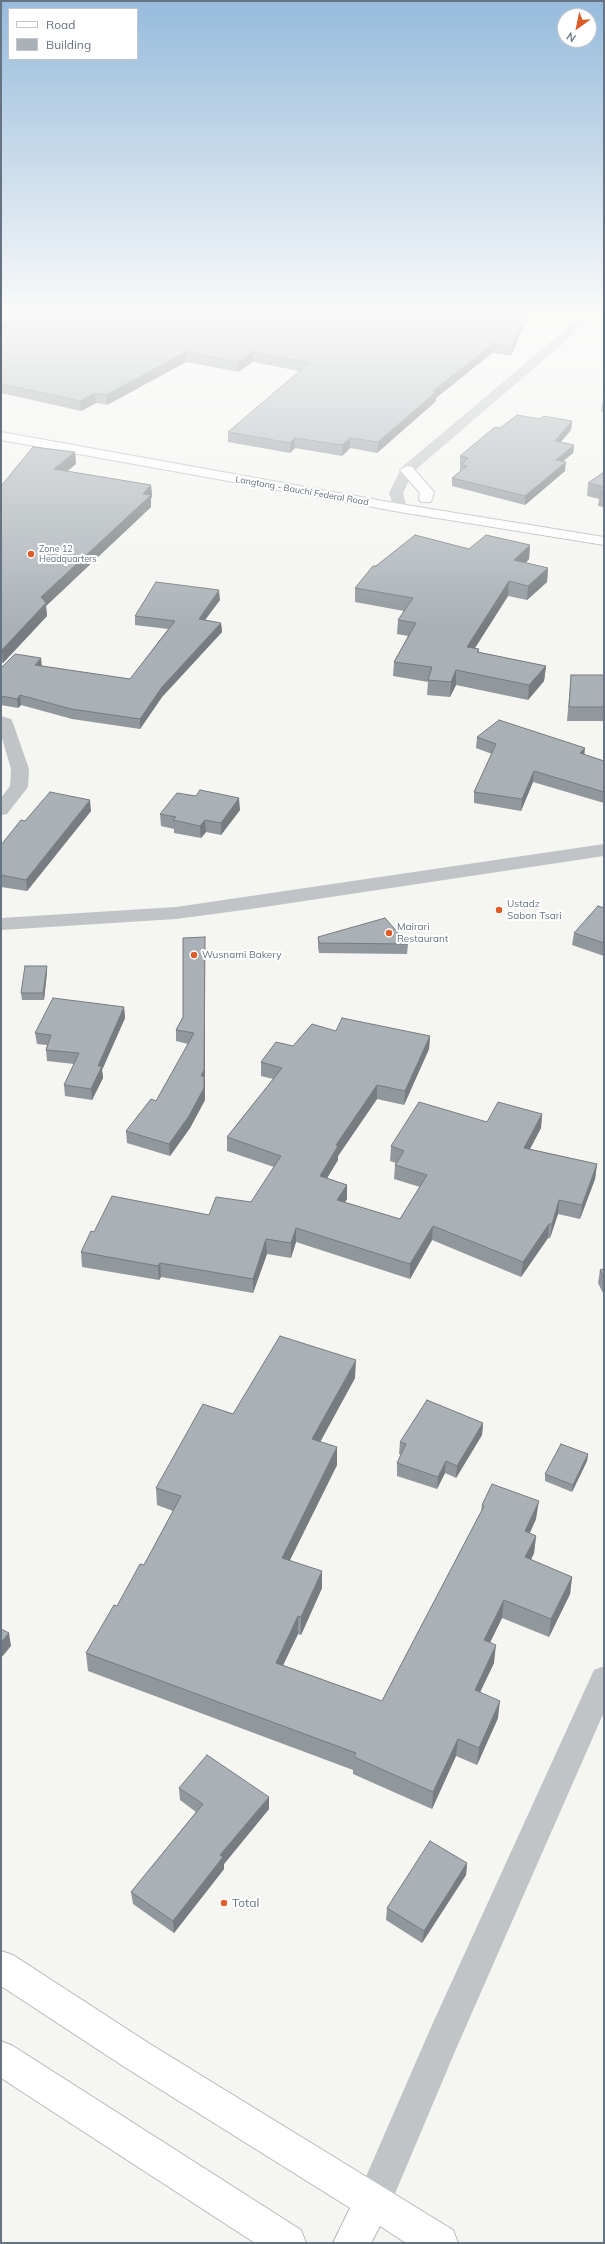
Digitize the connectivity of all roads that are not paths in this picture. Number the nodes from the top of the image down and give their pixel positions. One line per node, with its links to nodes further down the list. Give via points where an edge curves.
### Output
1 (467, 419): 4 (street)
2 (1, 423): 5 (main road, Langtang - Bauchi Federal Road)
3 (5, 438): 9 (main road, Langtang - Bauchi Federal Road)
4 (407, 470): 5 (street); 6 (main road, via 427,492)
5 (396, 493): 6 (main road, Langtang - Bauchi Federal Road); 9 (street)
6 (426, 499): 7 (main road, Langtang - Bauchi Federal Road)
7 (464, 505)
8 (480, 507): 10 (main road)
9 (400, 508): 11 (main road, Langtang - Bauchi Federal Road)
10 (604, 528)
11 (604, 541)
12 (1, 721): 13 (street, via 8,730 20,769 19,787)
13 (1, 810)
14 (604, 850): 15 (street, via 251,904 176,913)
15 (1, 924)
16 (604, 1679): 19 (street)
17 (1, 1967): 19 (main road, via 138,2056)
18 (1, 2058): 20 (main road)
19 (373, 2202): 21 (main road); 22 (main road)
20 (288, 2243)
21 (351, 2243)
22 (440, 2243)

